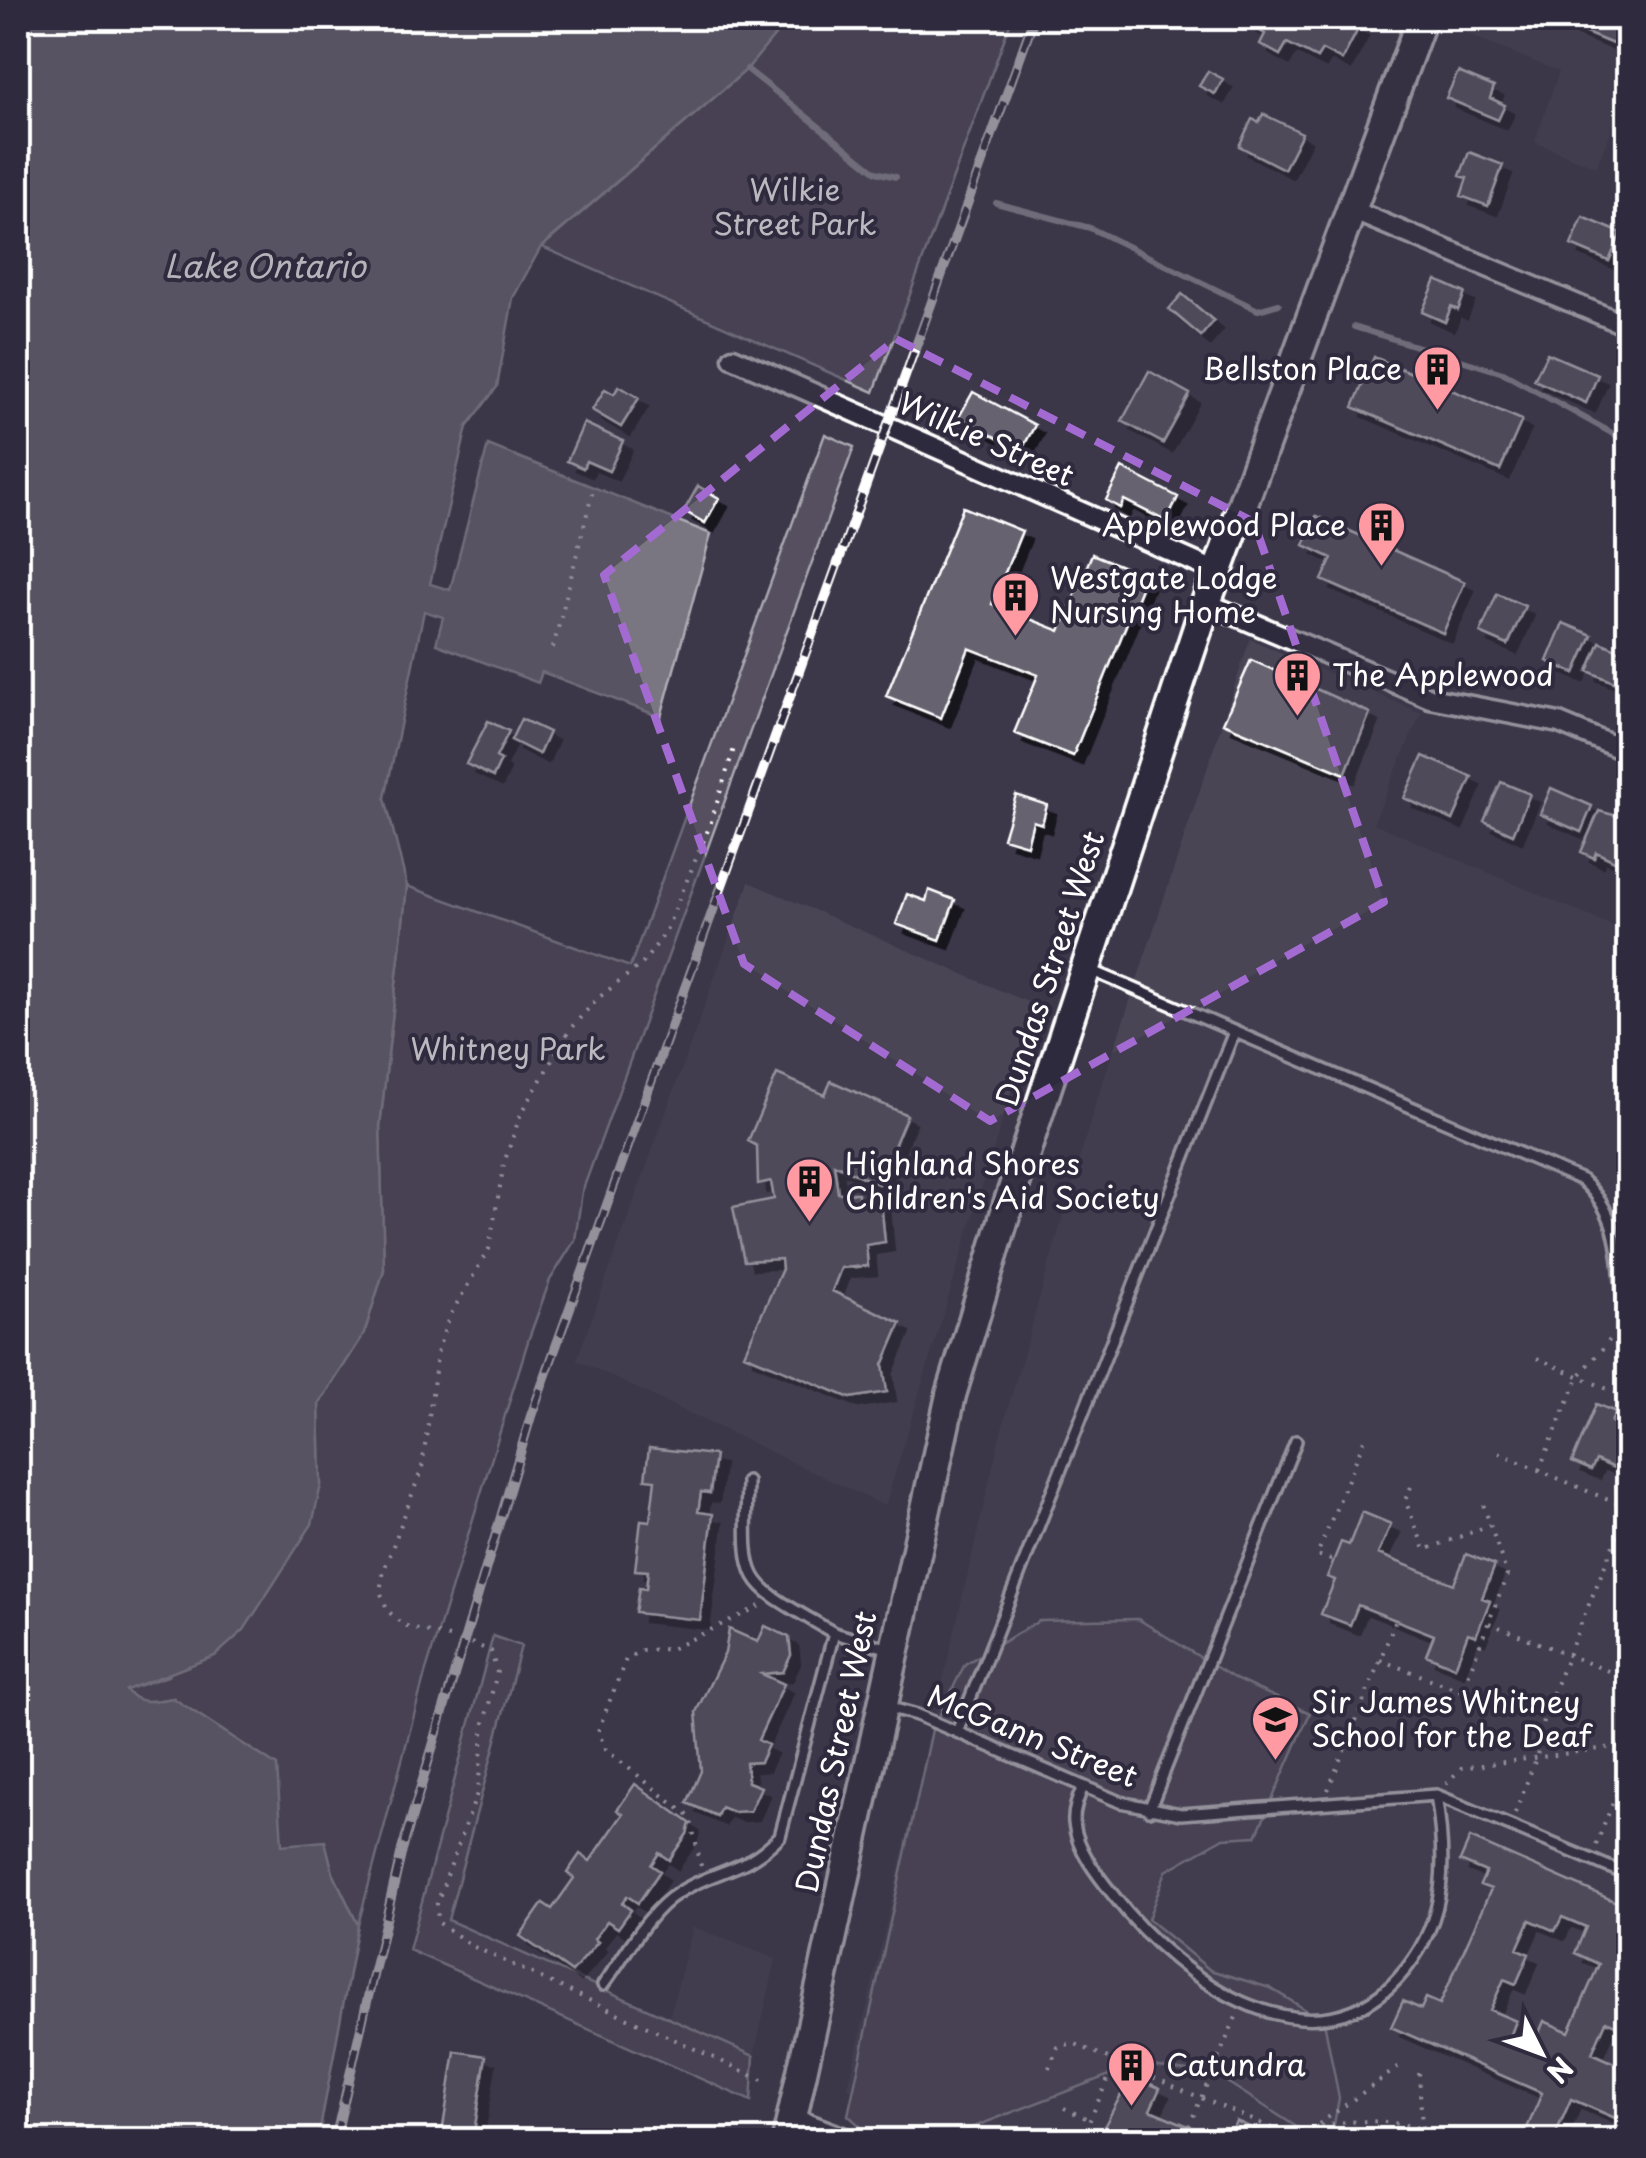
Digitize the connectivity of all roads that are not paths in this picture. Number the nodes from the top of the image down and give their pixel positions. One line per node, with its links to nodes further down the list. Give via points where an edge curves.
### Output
1 (1422, 18): 2 (main road, Dundas Street West)
2 (1354, 211): 3 (street); 5 (main road, Dundas Street West)
3 (1628, 326)
4 (733, 358): 5 (street, Wilkie Street)
5 (1217, 572): 6 (main road, Dundas Street West)
6 (1206, 603): 7 (street, via 1430,698 1559,723); 8 (main road, Dundas Street West)
7 (1628, 752)
8 (1086, 968): 9 (lane); 15 (main road, Dundas Street West, via 951,1395)
9 (1234, 1032): 10 (lane, via 1582,1180 1614,1221); 17 (lane)
10 (1625, 1279): 11 (lane)
11 (1627, 1326)
12 (1296, 1441): 20 (lane)
13 (746, 1481): 14 (lane, via 745,1563 752,1580)
14 (834, 1633): 15 (lane); 22 (lane, via 780,1836 758,1860 678,1892)
15 (892, 1650): 16 (main road, Dundas Street West)
16 (880, 1705): 17 (lane, McGann Street); 23 (main road, Dundas Street West)
17 (957, 1732): 18 (lane, McGann Street)
18 (1083, 1786): 19 (lane, via 1074,1822 1094,1871 1160,1946 1242,2003 1314,2020 1346,2014 1398,1979 1432,1928 1444,1868); 20 (lane, McGann Street)
19 (1436, 1795): 20 (lane, McGann Street, via 1182,1814); 21 (lane, McGann Street)
20 (1149, 1810)
21 (1628, 1875)
22 (603, 1985)
23 (789, 2131): 24 (street)
24 (840, 2140)

